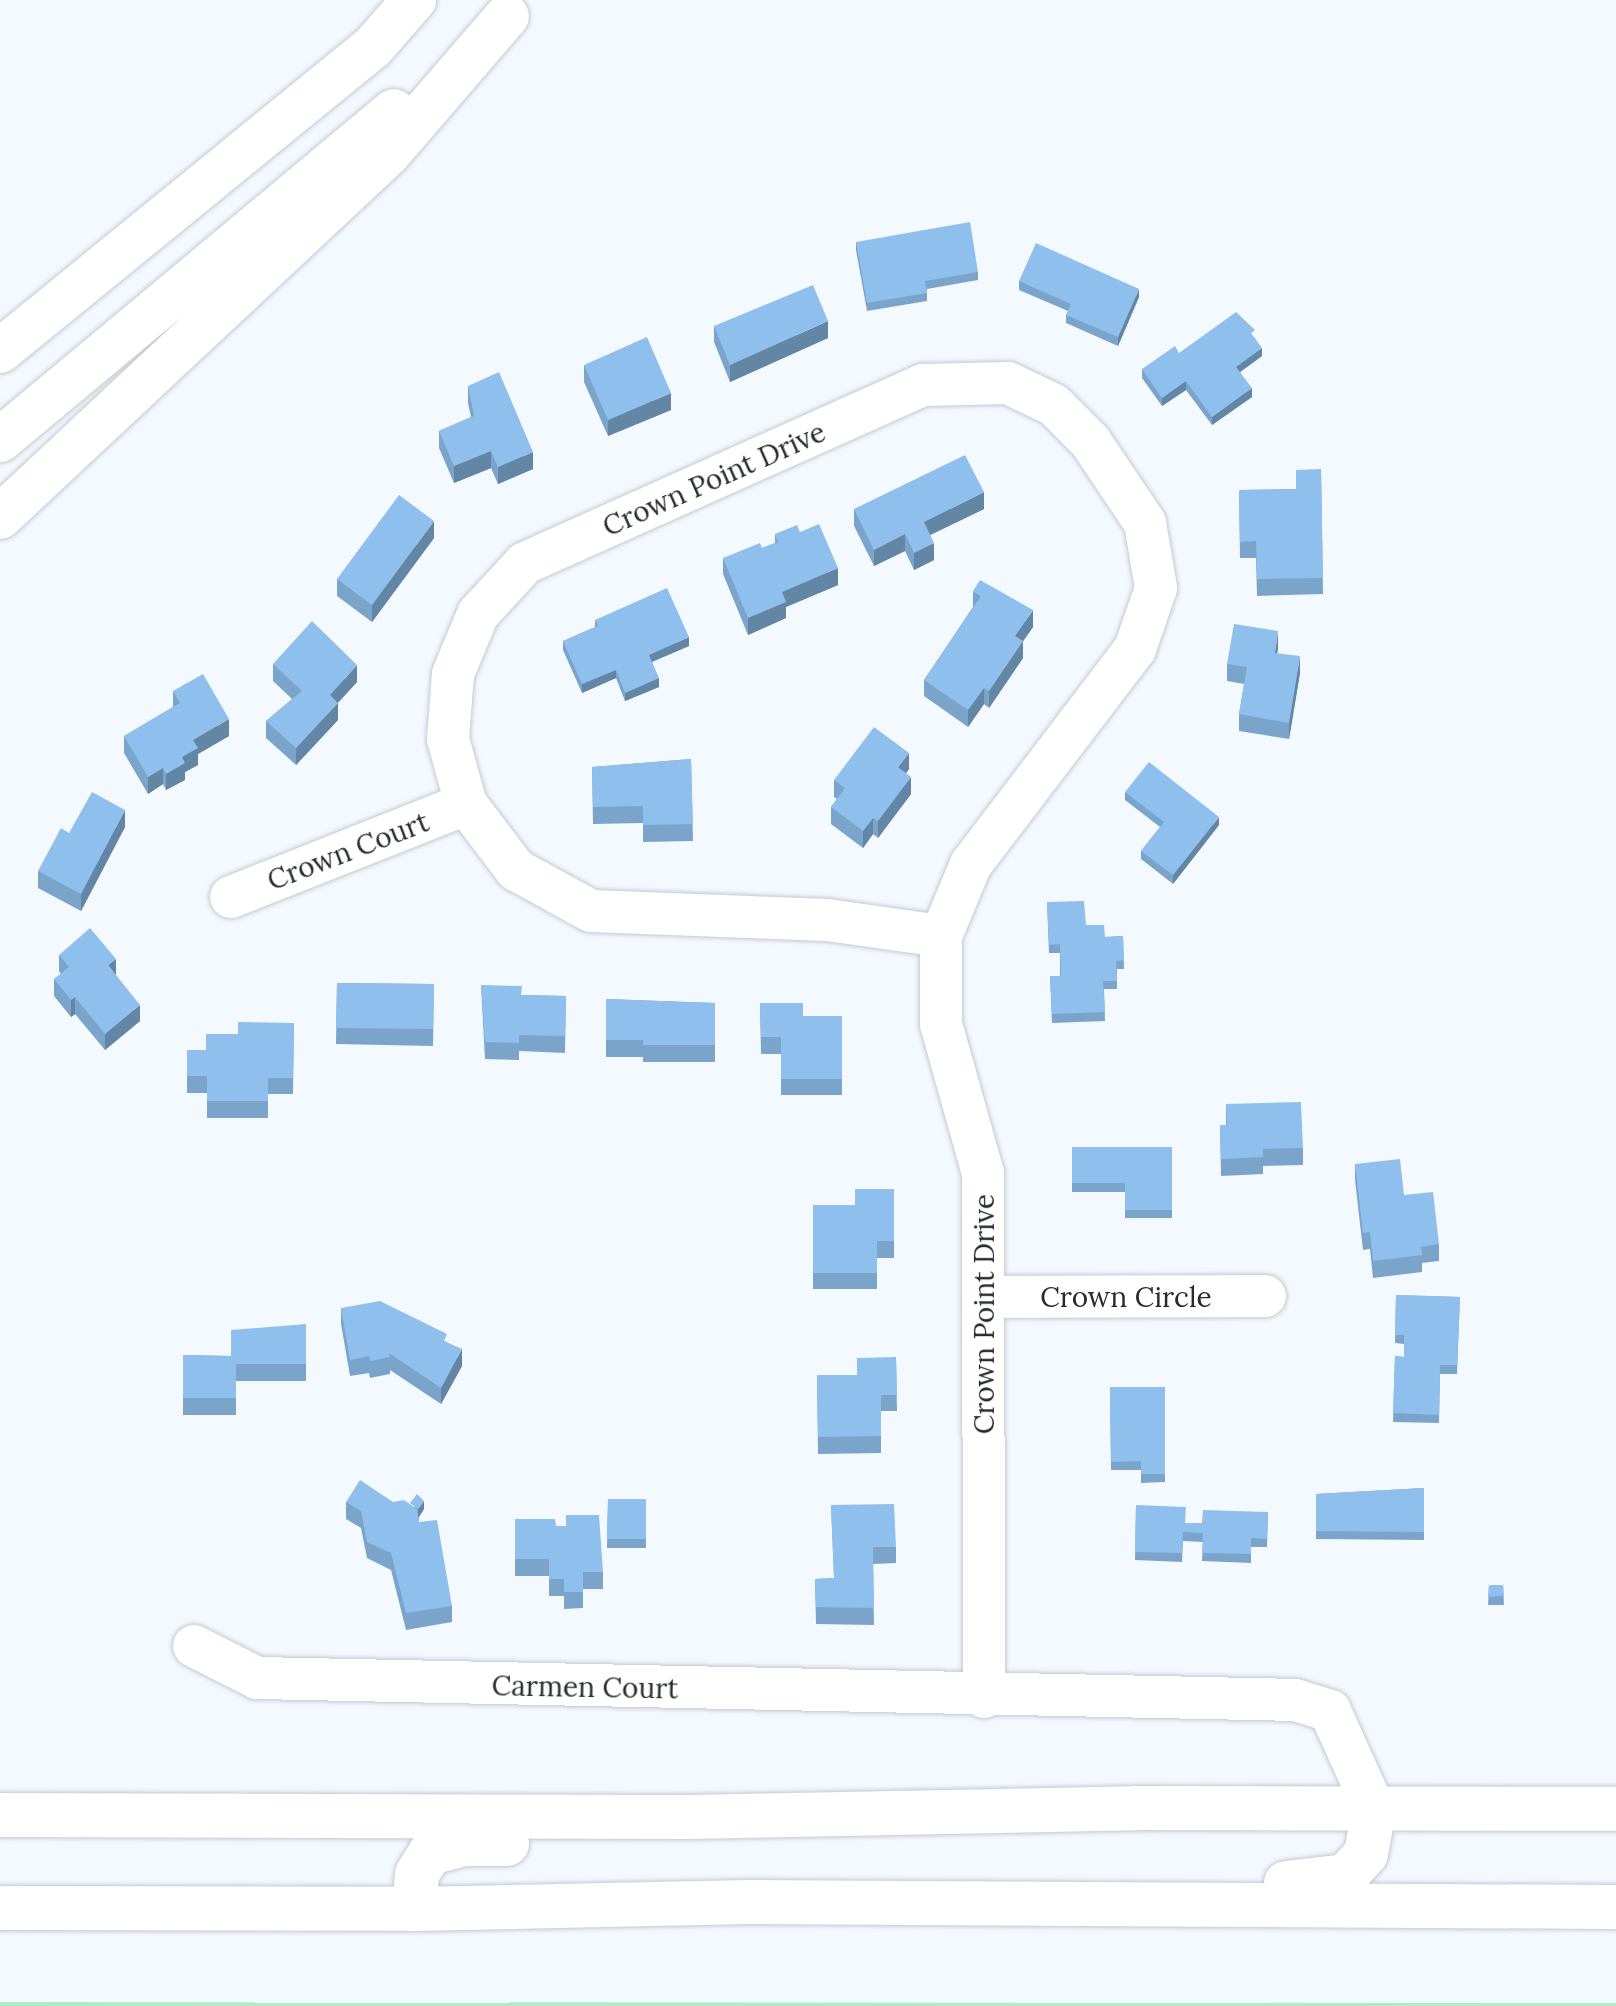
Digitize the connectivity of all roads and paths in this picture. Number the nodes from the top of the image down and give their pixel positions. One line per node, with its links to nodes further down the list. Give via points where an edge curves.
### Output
1 (414, 0): 3 (highway, via 372,48)
2 (515, 8): 4 (highway); 5 (highway, via 388,154)
3 (0, 351)
4 (0, 440)
5 (0, 517)
6 (466, 804): 7 (street, Crown Court); 8 (street, Crown Point Drive, via 516,870 591,911 827,920); 8 (street, Crown Point Drive, via 448,739 453,674 478,614 525,563 923,385 1008,383 1054,405 1090,441 1145,523 1156,588 1135,649 971,864)
7 (231, 897)
8 (941, 936): 10 (street, Crown Point Drive, via 941,1024 983,1173)
9 (1265, 1296): 10 (street, Crown Circle)
10 (986, 1297): 12 (street, Crown Point Drive)
11 (194, 1646): 12 (street, Carmen Court, via 257,1678)
12 (984, 1697): 14 (street, Carmen Court, via 1295,1700 1330,1711)
13 (1136, 1808): 14 (highway); 16 (highway, via 686,1817); 20 (highway, via 871,1838 463,1844 443,1847 423,1861)
14 (1374, 1809): 15 (highway); 17 (highway, via 1366,1854 1346,1876 1330,1882 945,1886)
15 (1616, 1809)
16 (0, 1815)
17 (748, 1902): 18 (highway); 20 (highway)
18 (1616, 1907)
19 (0, 1908): 20 (highway)
20 (414, 1909)

